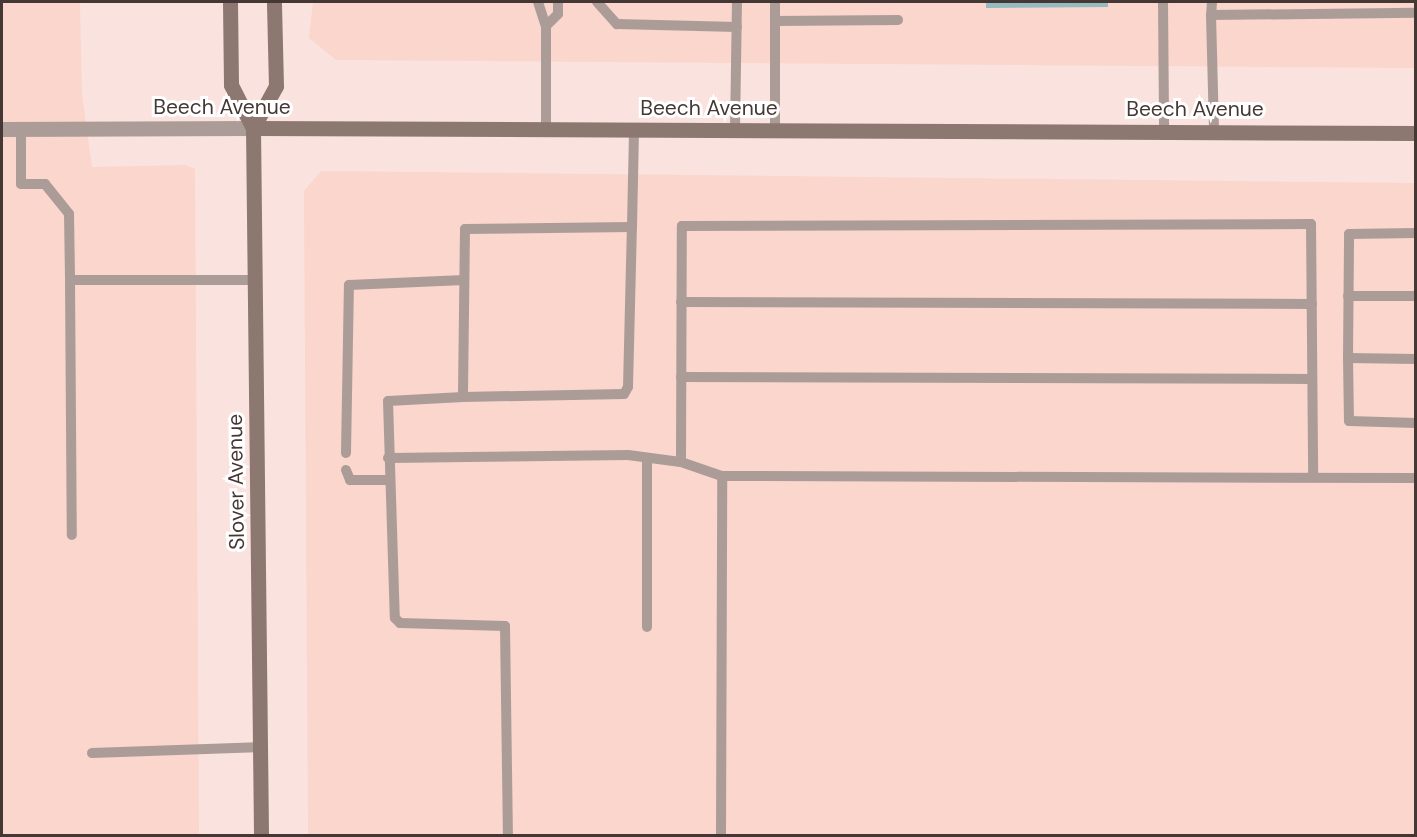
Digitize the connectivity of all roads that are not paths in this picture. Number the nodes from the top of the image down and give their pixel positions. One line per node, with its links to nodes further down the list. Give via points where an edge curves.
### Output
1 (230, 2): 18 (main road, Slover Avenue, via 231,85)
2 (274, 2): 18 (main road, Slover Avenue, via 276,86)
3 (538, 2): 16 (lane)
4 (558, 2): 16 (lane, via 558,14)
5 (597, 2): 17 (lane, via 617,24)
6 (737, 2): 17 (lane)
7 (775, 2): 15 (lane)
8 (1163, 2): 25 (lane)
9 (1212, 2): 13 (lane)
10 (1378, 2): 12 (lane)
11 (1416, 13): 12 (lane)
12 (1378, 14): 13 (lane)
13 (1211, 15): 26 (lane)
14 (898, 20): 15 (lane)
15 (775, 21): 24 (lane)
16 (546, 26): 19 (lane)
17 (737, 27): 23 (lane)
18 (253, 128): 19 (main road, Beech Avenue); 21 (street, Beech Avenue); 31 (main road, Slover Avenue)
19 (546, 128): 22 (main road, Beech Avenue)
20 (2, 129): 21 (street, Beech Avenue)
21 (21, 129): 30 (lane, via 21,184 45,184 69,213)
22 (634, 129): 23 (main road, Beech Avenue); 28 (lane)
23 (735, 129): 24 (main road, Beech Avenue)
24 (775, 129): 25 (main road, Beech Avenue)
25 (1164, 129): 26 (main road, Beech Avenue)
26 (1214, 129): 27 (main road, Beech Avenue)
27 (1416, 133)
28 (632, 227): 32 (lane, via 470,226 464,233); 41 (lane, via 624,394)
29 (1416, 233): 33 (lane, via 1349,234)
30 (70, 280): 31 (lane); 52 (lane)
31 (255, 280): 54 (main road, Slover Avenue)
32 (464, 280): 41 (lane); 43 (lane, via 349,285)
33 (1348, 296): 34 (lane); 37 (lane)
34 (1416, 296)
35 (681, 302): 36 (lane); 36 (lane, via 682,226 1311,224); 39 (lane)
36 (1312, 304): 40 (lane)
37 (1348, 358): 38 (lane); 42 (lane, via 1349,421)
38 (1416, 359)
39 (681, 377): 40 (lane); 46 (lane)
40 (1312, 379): 49 (lane)
41 (463, 397): 44 (lane, via 391,399)
42 (1416, 423)
43 (346, 453)
44 (388, 458): 45 (lane); 51 (lane)
45 (647, 458): 46 (lane); 53 (lane)
46 (681, 462): 48 (lane)
47 (346, 470): 51 (lane, via 350,480)
48 (722, 476): 49 (lane); 58 (lane)
49 (1313, 477): 50 (lane)
50 (1416, 478)
51 (388, 480): 57 (lane, via 394,495 397,622 506,626)
52 (72, 535)
53 (647, 627)
54 (260, 747): 55 (lane); 56 (main road, Slover Avenue)
55 (92, 753)
56 (261, 836)
57 (508, 836)
58 (721, 836)

